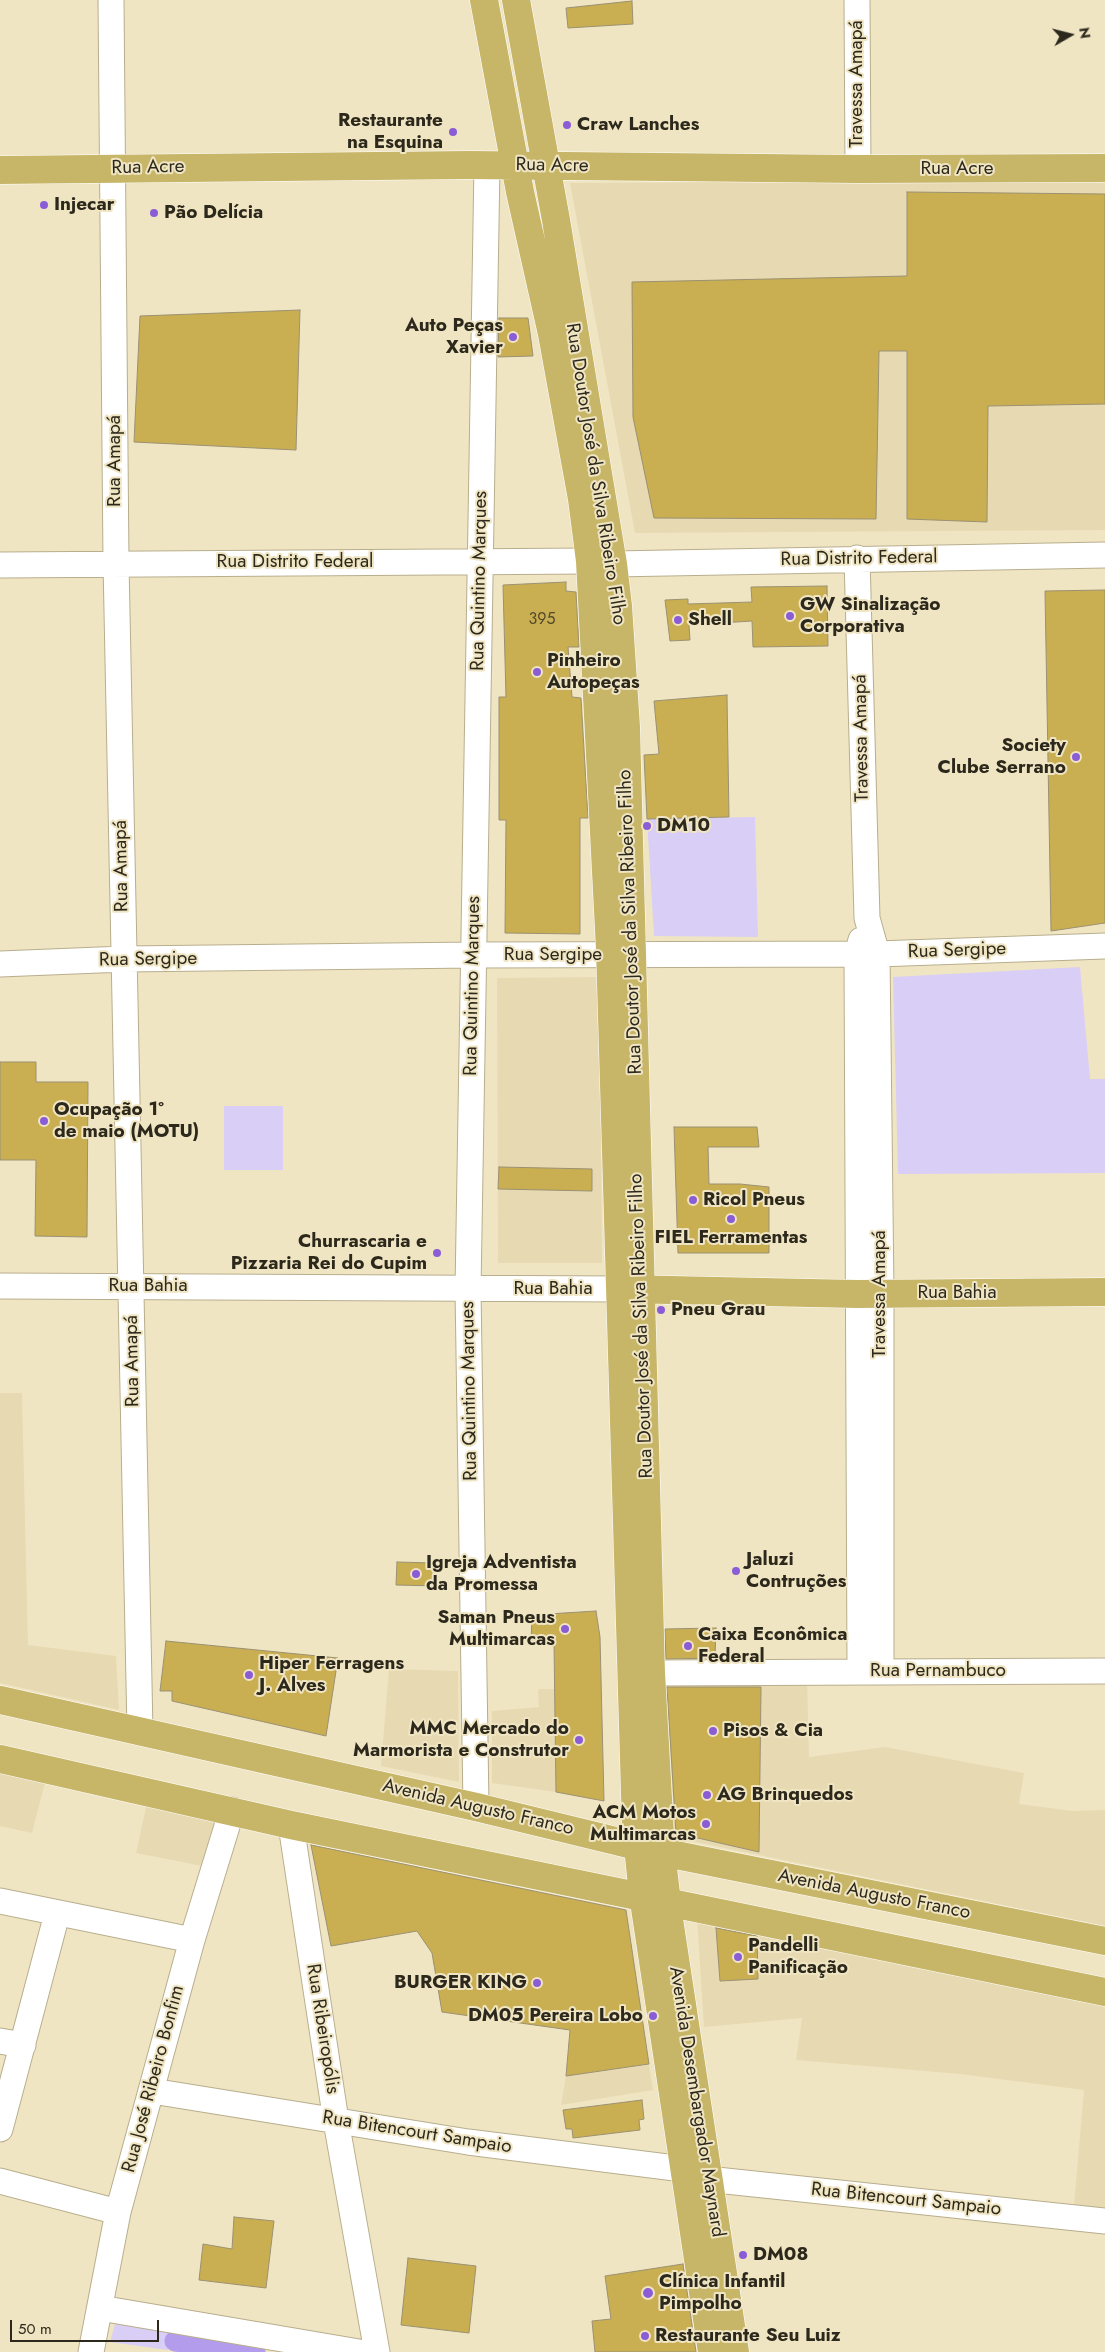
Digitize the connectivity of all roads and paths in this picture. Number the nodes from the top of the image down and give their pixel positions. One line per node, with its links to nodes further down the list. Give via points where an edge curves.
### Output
1 (111, 0): 8 (street, Rua Amapá)
2 (484, 0): 6 (main road, Rua Doutor José da Silva Ribeiro Filho)
3 (516, 0): 7 (main road, Rua Doutor José da Silva Ribeiro Filho)
4 (857, 0): 10 (street, Travessa Amapá)
5 (487, 165): 6 (main road, Rua Acre); 8 (main road, Rua Acre); 14 (street, Rua Quintino Marques)
6 (516, 166): 7 (main road, Rua Acre); 15 (main road, Rua Doutor José da Silva Ribeiro Filho, via 552,334 582,500)
7 (546, 166): 10 (main road, Rua Acre); 15 (main road, Rua Doutor José da Silva Ribeiro Filho)
8 (113, 168): 11 (main road, Rua Acre); 16 (street, Rua Amapá)
9 (1105, 168): 10 (main road, Rua Acre)
10 (858, 169)
11 (0, 170)
12 (1105, 555): 13 (street, Rua Distrito Federal)
13 (857, 558): 15 (street, Rua Distrito Federal); 19 (street, Travessa Amapá)
14 (481, 561): 15 (street, Rua Distrito Federal); 16 (street, Rua Distrito Federal); 20 (street, Rua Quintino Marques)
15 (601, 562): 21 (main road, Rua Doutor José da Silva Ribeiro Filho)
16 (116, 563): 17 (street, Rua Distrito Federal); 22 (street, Rua Amapá)
17 (0, 565)
18 (1105, 946): 19 (street, Rua Sergipe)
19 (867, 954): 21 (street, Rua Sergipe); 29 (street, Travessa Amapá)
20 (474, 955): 21 (street, Rua Sergipe); 22 (street, Rua Sergipe); 27 (street, Rua Quintino Marques)
21 (621, 955): 26 (main road, Rua Doutor José da Silva Ribeiro Filho)
22 (124, 959): 23 (street, Rua Sergipe); 25 (street, Rua Amapá)
23 (0, 964)
24 (0, 1286): 25 (street, Rua Bahia)
25 (132, 1286): 27 (street, Rua Bahia); 34 (street, Rua Amapá)
26 (631, 1288): 27 (street, Rua Bahia); 29 (main road, Rua Bahia); 32 (main road, Rua Doutor José da Silva Ribeiro Filho); 39 (main road, Rua Doutor José da Silva Ribeiro Filho, via 626,1497)
27 (468, 1289): 36 (street, Rua Quintino Marques)
28 (1105, 1292): 29 (main road, Rua Bahia)
29 (869, 1293): 31 (street, Travessa Amapá)
30 (1105, 1671): 31 (street, Rua Pernambuco)
31 (870, 1672): 32 (street, Rua Pernambuco)
32 (651, 1673): 39 (main road, Rua Doutor José da Silva Ribeiro Filho)
33 (0, 1700): 34 (main road, Avenida Augusto Franco)
34 (140, 1731): 36 (main road, Avenida Augusto Franco)
35 (0, 1759): 37 (main road)
36 (476, 1807): 39 (main road, Avenida Augusto Franco)
37 (232, 1810): 38 (main road); 43 (street, Rua José Ribeiro Bonfim)
38 (291, 1824): 40 (main road); 48 (street, Rua Ribeiropólis)
39 (650, 1849): 40 (main road); 44 (main road, Avenida Augusto Franco)
40 (655, 1898): 45 (main road); 50 (main road, Avenida Desembargador Maynard); 51 (main road, Avenida Desembargador Maynard)
41 (0, 1900): 42 (street)
42 (57, 1914): 43 (street); 46 (street)
43 (192, 1940): 47 (street, Rua José Ribeiro Bonfim)
44 (1105, 1941)
45 (1105, 1992)
46 (12, 2043): 49 (street)
47 (152, 2091): 48 (street, Rua Bitencourt Sampaio); 53 (street, Rua José Ribeiro Bonfim)
48 (336, 2120): 50 (street, Rua Bitencourt Sampaio, via 468,2142); 58 (street, Rua Ribeiropólis)
49 (0, 2130)
50 (683, 2169): 59 (main road, Avenida Desembargador Maynard)
51 (708, 2179): 54 (street, Rua Bitencourt Sampaio); 60 (main road, Avenida Desembargador Maynard)
52 (0, 2182): 53 (street)
53 (118, 2212): 55 (street, Rua José Ribeiro Bonfim)
54 (1105, 2221)
55 (100, 2308): 56 (street, Rua José Ribeiro Bonfim); 57 (street)
56 (92, 2352)
57 (360, 2352)
58 (377, 2352)
59 (712, 2352)
60 (734, 2352)

